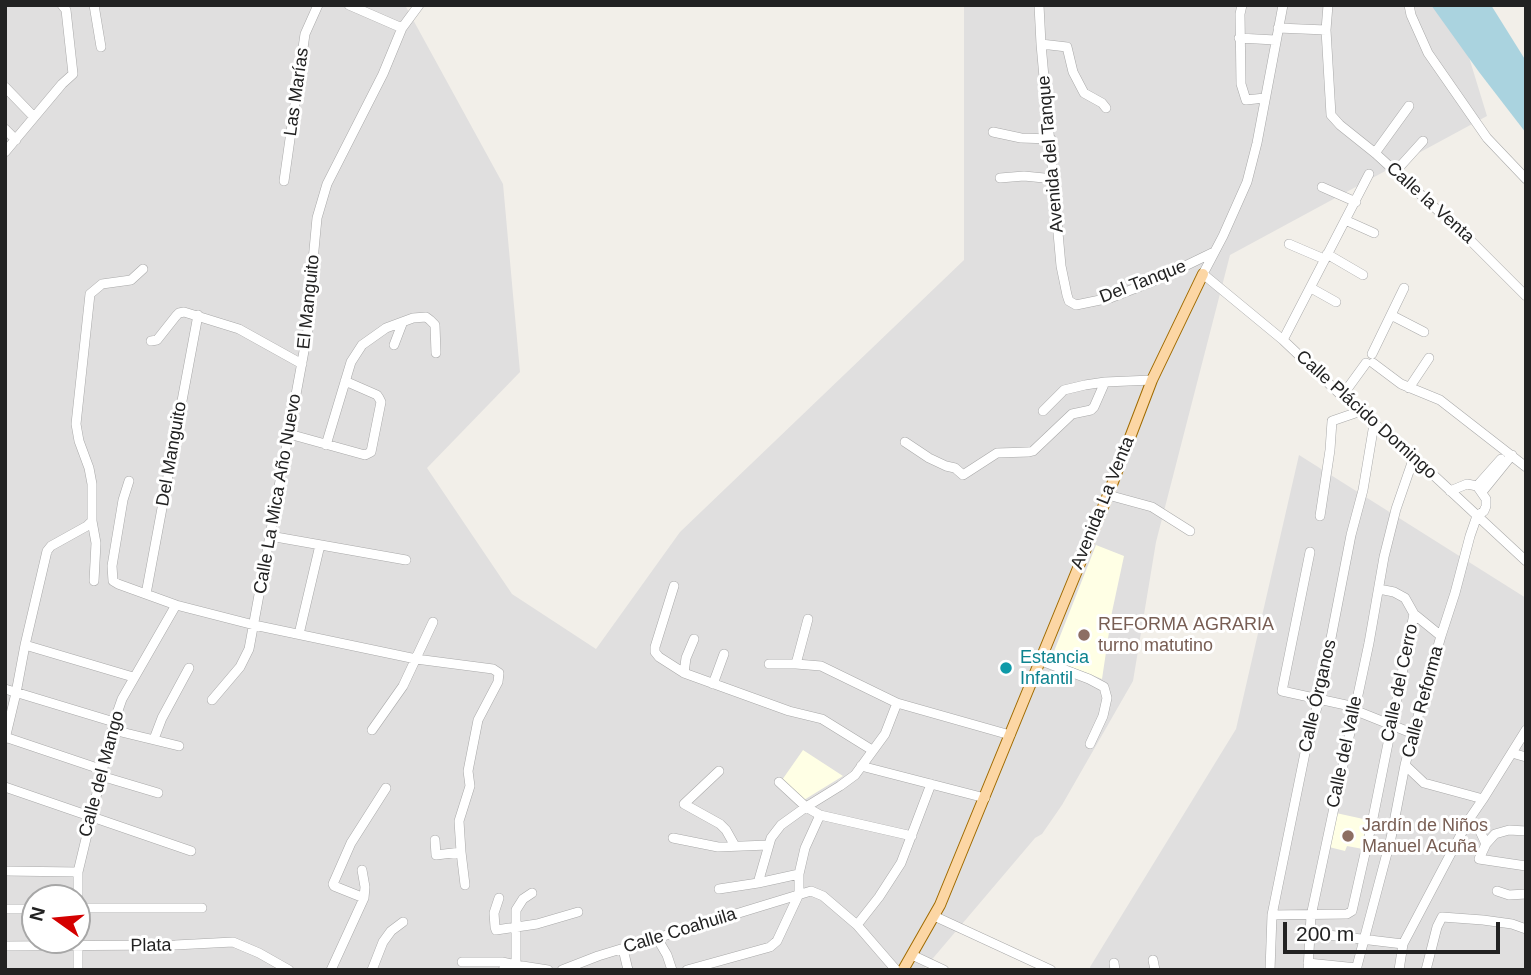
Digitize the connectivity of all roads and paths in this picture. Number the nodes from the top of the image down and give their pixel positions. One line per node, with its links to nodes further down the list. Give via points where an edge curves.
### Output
1 (62, 5): 22 (street, via 73,74)
2 (94, 5): 17 (street)
3 (318, 5): 35 (street, Las Marías, via 305,34)
4 (349, 5): 11 (street)
5 (419, 5): 11 (street, El Manguito)
6 (1039, 5): 16 (street, Avenida del Tanque)
7 (1242, 5): 14 (street)
8 (1283, 5): 12 (street, Avenida La Venta)
9 (1328, 5): 13 (street)
10 (1409, 5): 34 (street, via 1428,53 1486,138)
11 (402, 27): 61 (street, El Manguito, via 327,184 317,218)
12 (1278, 28): 13 (street); 15 (street, Avenida La Venta)
13 (1325, 30): 29 (street, Calle la Venta, via 1331,116)
14 (1240, 38): 15 (street); 19 (street, via 1246,100)
15 (1275, 40): 19 (street, Avenida La Venta)
16 (1041, 44): 21 (street, via 1067,47 1084,93); 25 (street, Avenida del Tanque)
17 (102, 47)
18 (5, 87): 22 (street)
19 (1265, 98): 41 (street, Avenida La Venta, via 1247,182)
20 (1409, 106): 29 (street)
21 (1106, 108)
22 (34, 117): 26 (street)
23 (5, 129): 26 (street)
24 (993, 132): 25 (street)
25 (1051, 139): 33 (street, Avenida del Tanque)
26 (16, 140): 28 (street)
27 (1423, 141): 30 (street)
28 (5, 152)
29 (1375, 153): 30 (street, Calle la Venta)
30 (1395, 172): 48 (street, Calle la Venta)
31 (1369, 174): 37 (street)
32 (1000, 178): 33 (street)
33 (1054, 179): 49 (street, Avenida del Tanque, via 1061,266)
34 (1526, 179)
35 (284, 181)
36 (1322, 187): 37 (street)
37 (1356, 202): 38 (street)
38 (1345, 220): 39 (street); 42 (street)
39 (1374, 233)
40 (1289, 244): 42 (street)
41 (1215, 251): 44 (street, Avenida La Venta); 49 (street, Del Tanque, via 1110,298 1076,304)
42 (1326, 257): 45 (street); 46 (street)
43 (142, 269): 82 (street, via 131,280 102,284 90,294 76,424 92,484)
44 (1203, 274): 56 (street, Calle Plácido Domingo); 62 (main road, Avenida La Venta)
45 (1363, 275)
46 (1311, 288): 50 (street); 56 (street)
47 (1404, 288): 52 (street)
48 (1526, 296)
49 (1069, 301)
50 (1336, 302)
51 (198, 315): 57 (street, via 179,313 157,340); 61 (street, via 239,329); 92 (street, Del Manguito)
52 (1391, 315): 55 (street); 60 (street)
53 (402, 324): 54 (street); 54 (street, via 394,345); 58 (street, via 413,318 430,320 435,325)
54 (386, 328): 63 (street, via 362,345)
55 (1424, 332)
56 (1283, 340): 66 (street, Calle Plácido Domingo)
57 (151, 341)
58 (436, 353)
59 (1429, 358): 65 (street)
60 (1371, 360): 65 (street); 66 (street)
61 (302, 364): 70 (street, Calle La Mica Año Nuevo)
62 (1152, 380): 64 (street); 79 (main road, Avenida La Venta)
63 (345, 381): 72 (street); 72 (street, via 379,398 371,452 365,455)
64 (1105, 382): 67 (street, via 1064,390); 71 (street, via 1091,410 1072,414 1033,451 997,453 963,475)
65 (1409, 388): 73 (street, via 1440,400)
66 (1342, 396): 68 (street, Calle Plácido Domingo)
67 (1043, 411)
68 (1360, 411): 69 (street, Calle Plácido Domingo); 80 (street, via 1332,421)
69 (1374, 424): 74 (street, Calle Plácido Domingo); 114 (street, Calle Órganos)
70 (289, 435): 72 (street); 84 (street, Calle La Mica Año Nuevo)
71 (905, 442)
72 (326, 445)
73 (1510, 454): 75 (street); 77 (street)
74 (1414, 457): 78 (street, Calle Plácido Domingo); 91 (street, Calle del Valle, via 1396,509)
75 (1526, 467)
76 (129, 481): 92 (street, via 113,581)
77 (1479, 489): 78 (street, via 1467,484); 81 (street, Calle Reforma, via 1486,506)
78 (1450, 491): 81 (street, Calle Plácido Domingo)
79 (1108, 495): 83 (street, via 1152,507); 104 (main road, Avenida La Venta)
80 (1320, 516)
81 (1477, 516): 88 (street, Calle Plácido Domingo); 99 (street, Calle Reforma)
82 (92, 521): 89 (street); 101 (street, via 47,551)
83 (1190, 531)
84 (271, 536): 85 (street); 97 (street, Calle La Mica Año Nuevo)
85 (320, 545): 87 (street); 98 (street)
86 (1310, 552): 114 (street, via 1282,691)
87 (406, 560)
88 (1526, 561)
89 (94, 581)
90 (674, 586): 108 (street, via 655,652)
91 (1379, 589): 94 (street, via 1400,595); 116 (street, Calle del Valle)
92 (146, 594): 93 (street)
93 (176, 605): 97 (street); 109 (street, Calle del Mango)
94 (1414, 614): 99 (street, Calle del Cerro); 117 (street, Calle del Cerro)
95 (808, 619): 105 (street)
96 (433, 622): 103 (street)
97 (254, 625): 98 (street); 113 (street, Calle La Mica Año Nuevo, via 245,659)
98 (299, 634): 103 (street)
99 (1441, 636): 121 (street, Calle Reforma)
100 (694, 639): 108 (street)
101 (24, 645): 109 (street); 112 (street)
102 (724, 654): 110 (street)
103 (416, 659): 119 (street); 153 (street, via 499,673 478,720 468,771 470,786 459,821)
104 (1039, 660): 122 (main road, Avenida La Venta); 125 (street, via 1104,687 1103,716)
105 (796, 663): 106 (street); 115 (street, via 821,666)
106 (769, 664)
107 (189, 668): 124 (street)
108 (684, 673): 110 (street)
109 (134, 677): 118 (street, Calle del Mango)
110 (713, 684): 127 (street, via 822,719)
111 (5, 690): 112 (street)
112 (16, 693): 118 (street); 123 (street)
113 (212, 700)
114 (1319, 700): 116 (street); 172 (street, Calle Órganos)
115 (897, 703): 122 (street); 127 (street, via 885,734)
116 (1354, 708): 117 (street); 174 (street, Calle del Valle)
117 (1391, 724): 121 (street); 174 (street, Calle del Cerro, via 1352,911)
118 (113, 726): 124 (street); 133 (street, Calle del Mango)
119 (372, 730)
120 (1526, 730): 128 (street)
121 (1413, 734): 130 (street, Calle Reforma)
122 (1010, 735): 139 (main road, Avenida La Venta)
123 (5, 738): 133 (street)
124 (154, 739): 126 (street)
125 (1090, 744)
126 (179, 746)
127 (872, 750): 131 (street)
128 (1512, 753): 129 (street); 140 (street)
129 (1526, 757)
130 (1405, 765): 140 (street, via 1424,783); 181 (street, Calle Reforma)
131 (861, 766): 135 (street); 141 (street, via 855,775)
132 (719, 771): 151 (street, via 684,804 720,824)
133 (102, 774): 138 (street); 143 (street, Calle del Mango)
134 (779, 782): 141 (street)
135 (931, 784): 139 (street); 146 (street)
136 (5, 787): 143 (street)
137 (386, 788): 167 (street, via 351,843 333,884)
138 (158, 793)
139 (985, 798): 173 (main road, Avenida La Venta)
140 (1483, 799): 144 (street)
141 (806, 807): 142 (street); 150 (street, via 781,825)
142 (820, 815): 146 (street); 158 (street)
143 (90, 816): 152 (street); 157 (street, Calle del Mango)
144 (1468, 821): 149 (street, via 1479,829); 182 (street)
145 (1526, 831): 149 (street, via 1495,834)
146 (912, 836): 176 (street, via 890,881)
147 (673, 838): 151 (street)
148 (435, 840): 153 (street, via 436,855)
149 (1486, 844): 154 (street, via 1479,859)
150 (768, 845): 151 (street); 159 (street)
151 (735, 846)
152 (191, 851)
153 (461, 852): 161 (street)
154 (1526, 866)
155 (362, 870): 167 (street)
156 (5, 871): 157 (street)
157 (78, 872): 160 (street, Calle del Mango)
158 (799, 874): 159 (street); 165 (street)
159 (758, 883): 162 (street)
160 (78, 884)
161 (465, 885)
162 (719, 889)
163 (1497, 891): 166 (street)
164 (532, 893): 177 (street, via 516,910)
165 (799, 894): 176 (street, via 811,891 822,896); 180 (street, Calle Coahuila); 199 (street, via 771,947)
166 (1526, 894)
167 (364, 898): 192 (street)
168 (499, 898): 177 (street, via 495,927)
169 (91, 908): 170 (street)
170 (201, 908)
171 (578, 912): 177 (street)
172 (1272, 915): 174 (street); 204 (street, Calle Órganos)
173 (934, 916): 185 (main road, Avenida La Venta); 203 (street)
174 (1311, 916): 179 (street, Calle del Valle)
175 (404, 922): 193 (street, via 383,942)
176 (857, 925): 200 (street)
177 (515, 927): 187 (street)
178 (1526, 929): 206 (street, via 1441,917)
179 (1311, 933): 181 (street); 189 (street, Calle del Valle)
180 (657, 938): 184 (street, Calle Coahuila); 198 (street)
181 (1364, 938): 182 (street); 190 (street, Calle Reforma)
182 (1403, 944): 205 (street)
183 (91, 947): 191 (street, Plata, via 233,942)
184 (622, 948): 188 (street, Calle Coahuila); 197 (street)
185 (912, 955): 201 (main road, Avenida La Venta); 202 (street)
186 (462, 962): 187 (street)
187 (516, 965): 194 (street); 195 (street)
188 (585, 966): 196 (street, Calle Coahuila)
189 (1308, 966): 190 (street)
190 (1356, 969)
191 (289, 970)
192 (331, 970)
193 (372, 970)
194 (503, 970)
195 (548, 970)
196 (562, 970)
197 (628, 970)
198 (672, 970)
199 (687, 970)
200 (896, 970)
201 (902, 970)
202 (944, 970)
203 (1051, 970)
204 (1270, 970)
205 (1399, 970)
206 (1426, 970)

